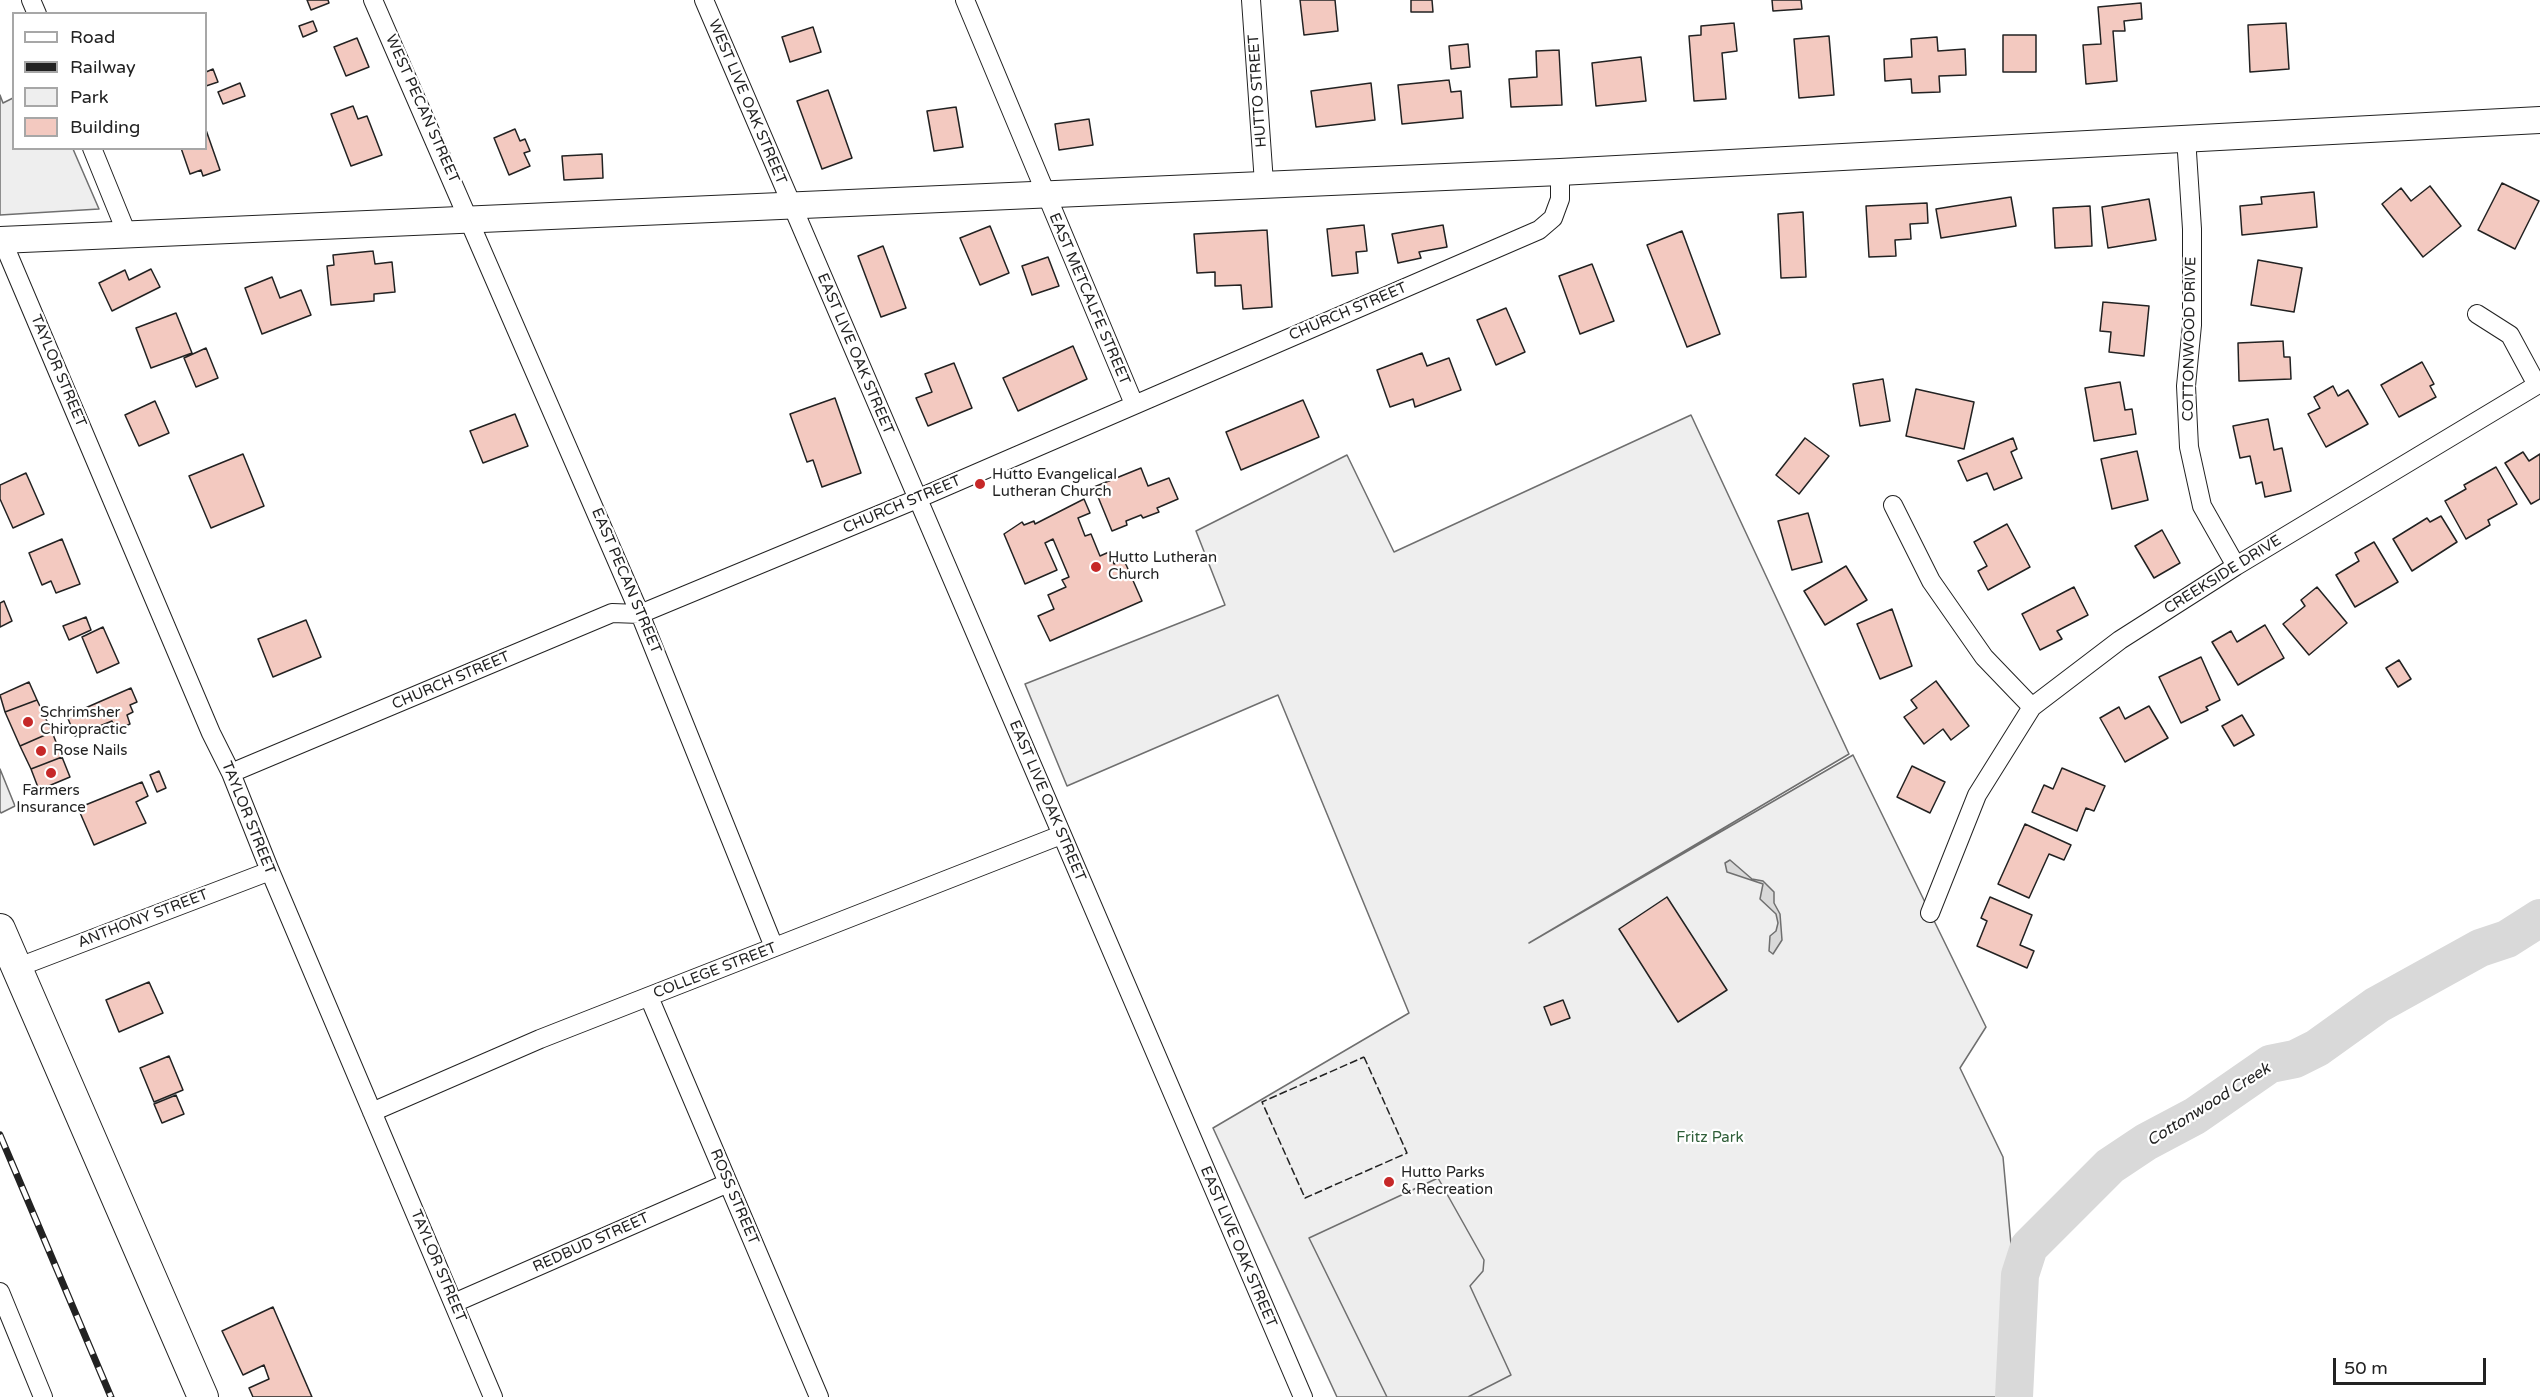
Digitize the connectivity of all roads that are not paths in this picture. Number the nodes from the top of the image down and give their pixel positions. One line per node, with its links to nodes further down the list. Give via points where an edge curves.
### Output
1 (374, 0): 12 (street, WEST PECAN STREET)
2 (704, 0): 11 (street, WEST LIVE OAK STREET)
3 (965, 0): 10 (street, EAST METCALFE STREET)
4 (1251, 0): 9 (street, HUTTO STREET)
5 (2540, 120): 6 (main road)
6 (2186, 137): 8 (main road); 19 (street, COTTONWOOD DRIVE, via 2192,229 2192,325 2186,386 2189,447 2202,506)
7 (93, 150): 13 (street)
8 (1560, 172): 9 (main road); 16 (street, CHURCH STREET, via 1560,200 1553,218 1539,230)
9 (1264, 183): 10 (main road)
10 (1044, 193): 11 (main road); 16 (street, EAST METCALFE STREET)
11 (790, 204): 12 (main road); 17 (street, EAST LIVE OAK STREET)
12 (470, 218): 13 (main road); 20 (street, EAST PECAN STREET)
13 (127, 234): 14 (main road)
14 (1, 240): 22 (street, TAYLOR STREET)
15 (2477, 314): 19 (street, CREEKSIDE DRIVE, via 2511,335 2537,385)
16 (1134, 404): 17 (street, CHURCH STREET)
17 (917, 499): 20 (street, CHURCH STREET); 23 (street, EAST LIVE OAK STREET)
18 (1893, 505): 21 (street, via 1931,581 1984,657)
19 (2236, 566): 21 (street, CREEKSIDE DRIVE, via 2120,640)
20 (640, 614): 22 (street, CHURCH STREET, via 612,613); 27 (street, EAST PECAN STREET)
21 (2032, 707): 25 (street, CREEKSIDE DRIVE, via 1977,795)
22 (231, 773): 24 (street, TAYLOR STREET)
23 (1061, 835): 27 (street, COLLEGE STREET); 38 (street, EAST LIVE OAK STREET)
24 (270, 872): 28 (street, ANTHONY STREET); 30 (street, TAYLOR STREET)
25 (1930, 913)
26 (0, 929): 28 (highway)
27 (774, 947): 29 (street, COLLEGE STREET)
28 (16, 968): 35 (highway)
29 (649, 997): 30 (street, COLLEGE STREET, via 540,1039); 31 (street, ROSS STREET)
30 (372, 1112): 33 (street, TAYLOR STREET)
31 (728, 1183): 33 (street, REDBUD STREET); 37 (street, ROSS STREET)
32 (0, 1292): 34 (street)
33 (454, 1303): 36 (street, TAYLOR STREET)
34 (43, 1397)
35 (202, 1397)
36 (493, 1397)
37 (819, 1397)
38 (1303, 1397)

